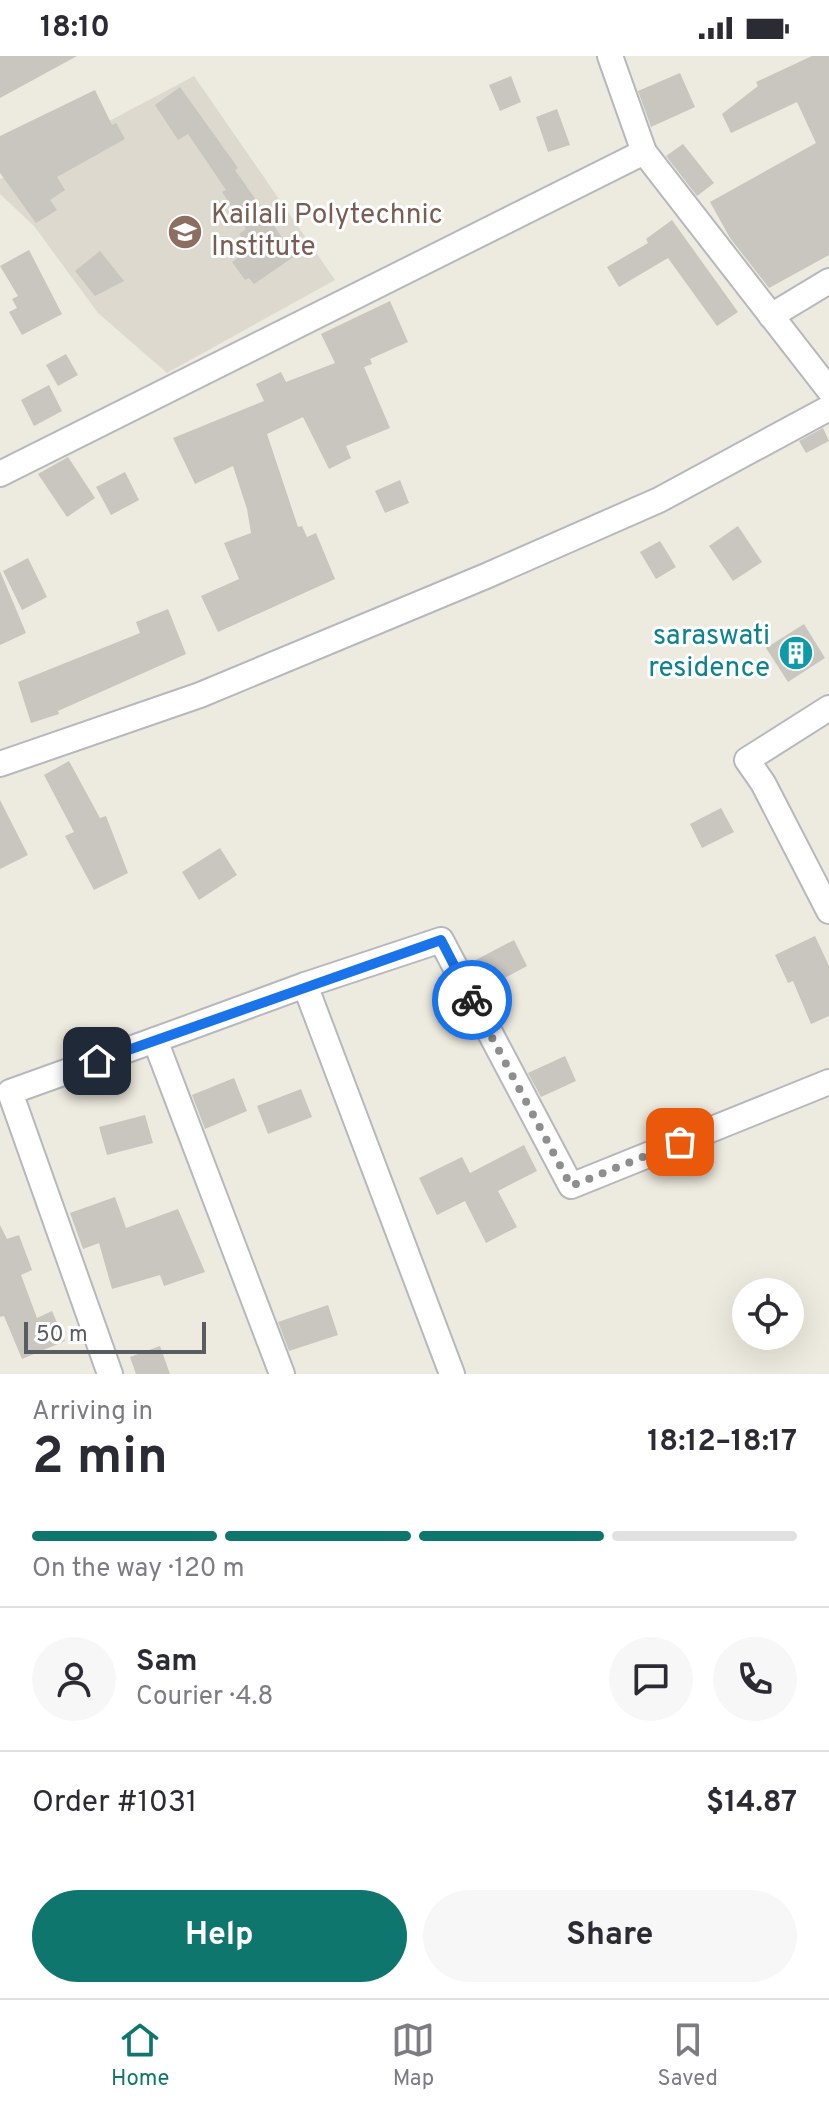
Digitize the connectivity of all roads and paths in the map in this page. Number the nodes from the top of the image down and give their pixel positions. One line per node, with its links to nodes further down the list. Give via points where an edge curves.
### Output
1 (610, 56): 2 (street)
2 (644, 152): 4 (street); 7 (street)
3 (829, 281): 4 (street)
4 (771, 316): 5 (street)
5 (829, 390)
6 (829, 408): 9 (street, via 659,500 486,576 200,695)
7 (0, 474)
8 (829, 708): 10 (street, via 747,760)
9 (0, 764)
10 (829, 911)
11 (305, 985): 12 (street); 13 (street, via 441,940 571,1186); 16 (street)
12 (155, 1040): 14 (street, via 10,1092); 15 (street)
13 (829, 1082)
14 (110, 1374)
15 (282, 1374)
16 (452, 1374)

